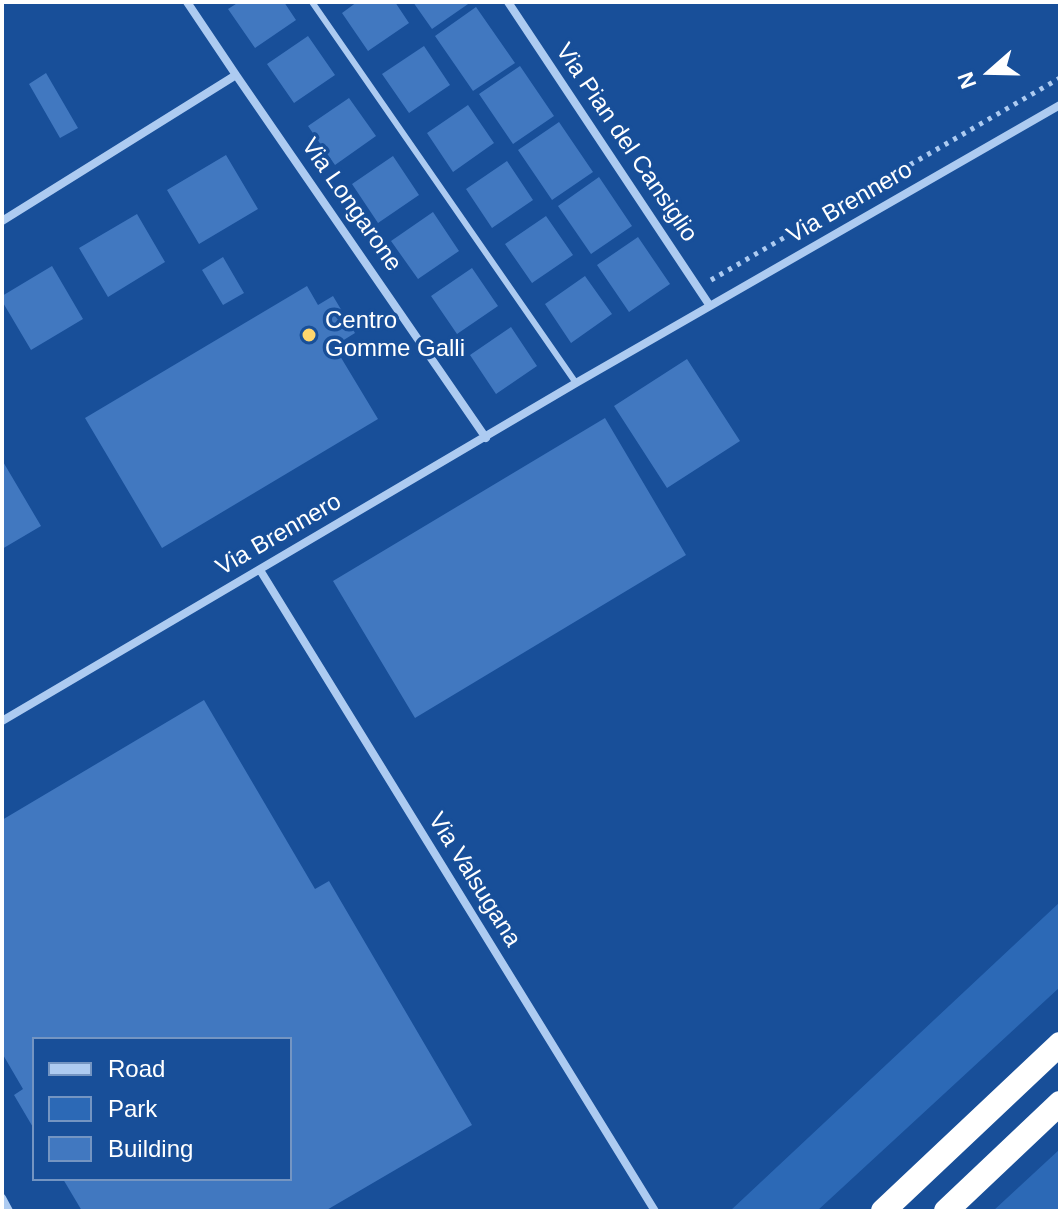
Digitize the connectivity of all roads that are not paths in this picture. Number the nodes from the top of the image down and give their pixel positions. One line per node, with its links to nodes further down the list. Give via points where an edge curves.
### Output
1 (187, 2): 4 (street, Via Longarone)
2 (312, 2): 8 (lane)
3 (508, 2): 7 (street, Via Pian del Cansiglio)
4 (236, 75): 6 (street); 9 (street, Via Longarone)
5 (1060, 105): 7 (street, Via Brennero)
6 (2, 221)
7 (710, 306): 8 (street, Via Brennero)
8 (576, 383): 9 (street, Via Brennero)
9 (486, 438): 10 (street, Via Brennero)
10 (260, 570): 11 (street, Via Brennero); 16 (street, Via Valsugana)
11 (2, 721)
12 (1060, 1044): 17 (highway)
13 (1060, 1103): 18 (highway)
14 (2, 1198): 15 (street)
15 (9, 1211)
16 (655, 1211)
17 (883, 1211)
18 (946, 1211)

